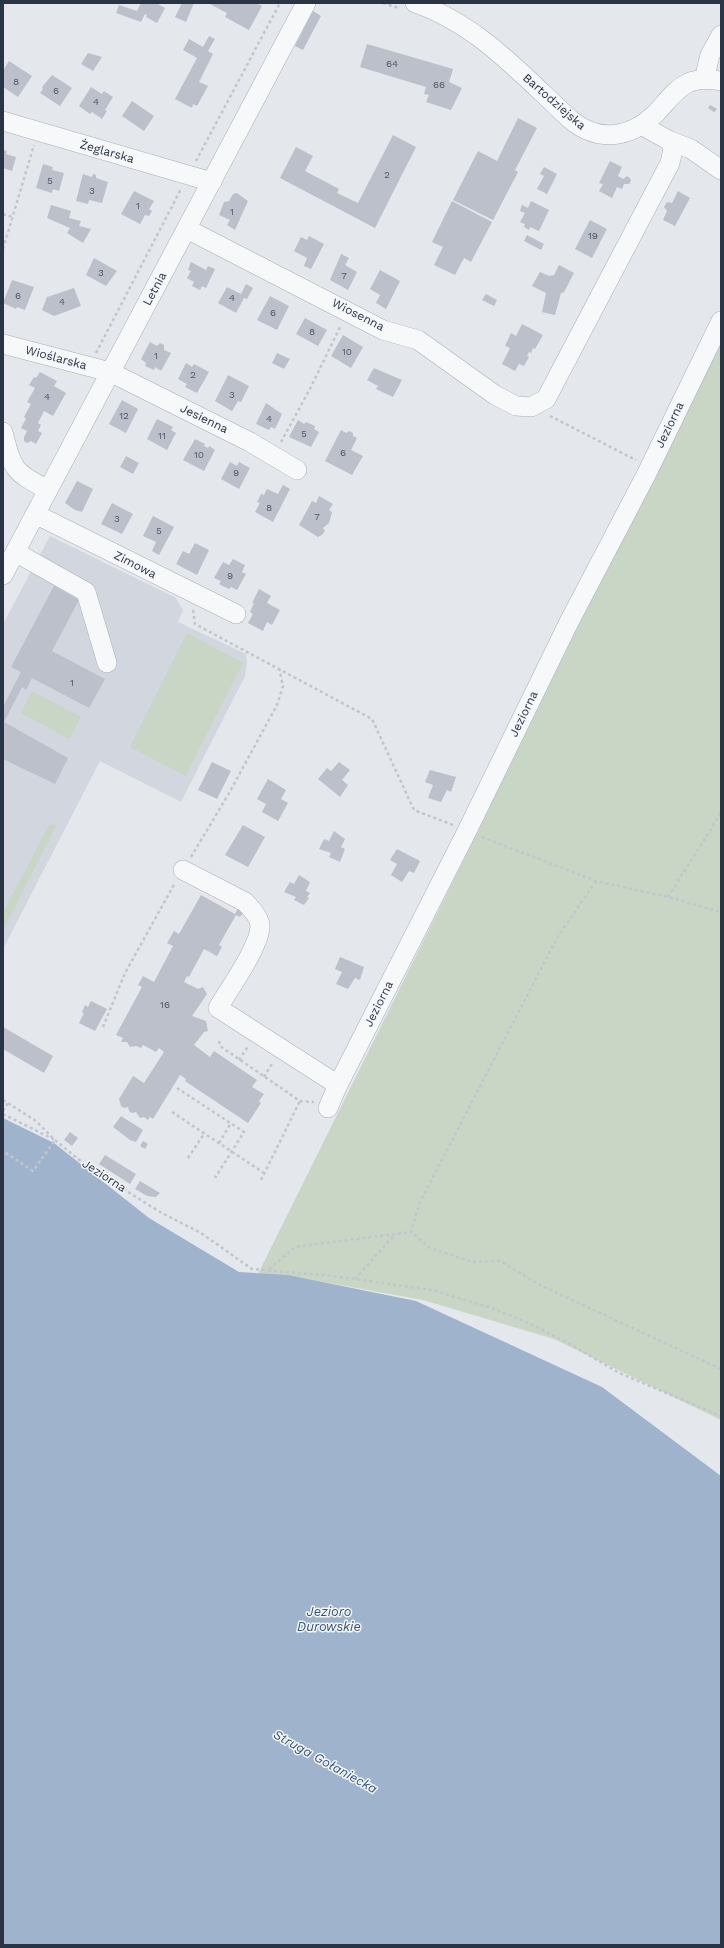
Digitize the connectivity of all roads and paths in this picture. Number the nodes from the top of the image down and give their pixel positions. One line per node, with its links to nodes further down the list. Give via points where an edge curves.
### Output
1 (280, 3): 11 (path)
2 (306, 3): 12 (street, Letnia)
3 (414, 3): 7 (street, Bartodziejska, via 451,18 475,33 586,131 613,135)
4 (721, 34): 5 (street, via 710,55)
5 (712, 80): 7 (street, Bartodziejska, via 686,84)
6 (3, 121): 8 (street, Żeglarska)
7 (641, 124): 9 (street)
8 (38, 131): 11 (street, Żeglarska); 14 (path)
9 (670, 141): 10 (street, via 691,149); 22 (street, via 673,150 670,163)
10 (721, 170)
11 (188, 175): 12 (street, Żeglarska); 20 (path, via 96,353)
12 (212, 182): 15 (street, Letnia)
13 (3, 214): 14 (path)
14 (12, 217): 16 (path)
15 (187, 229): 17 (street, Wiosenna); 21 (street, Letnia)
16 (3, 248)
17 (348, 310): 22 (street, Wiosenna, via 383,330 418,340 495,395 516,406); 24 (path, via 311,387)
18 (721, 321): 25 (street, Jeziorna)
19 (3, 344): 20 (street, Wioślarska)
20 (91, 368): 21 (street, Wioślarska)
21 (110, 372): 24 (street, Jesienna); 27 (street, Letnia)
22 (539, 403): 25 (path)
23 (3, 432): 27 (street, via 16,470)
24 (273, 456): 26 (street, Jesienna)
25 (650, 467): 35 (street, Jeziorna, via 569,622)
26 (297, 470)
27 (48, 490): 28 (street, Letnia)
28 (35, 514): 29 (street, Letnia); 30 (street, Zimowa)
29 (8, 562): 32 (street, via 86,592)
30 (190, 592): 31 (street, Zimowa); 33 (path, via 195,624)
31 (236, 614)
32 (107, 663)
33 (279, 668): 35 (path, via 372,719 414,810); 36 (path, via 283,686 277,706)
34 (721, 811): 38 (path)
35 (467, 831): 37 (path); 43 (street, Jeziorna)
36 (183, 870): 40 (path, via 125,974); 43 (street, via 245,902 253,910 260,925 257,942 218,1008)
37 (596, 881): 38 (path); 59 (path, via 557,938 420,1202)
38 (668, 897): 39 (path)
39 (721, 912)
40 (103, 1028)
41 (219, 1041): 45 (path, via 220,1046)
42 (177, 1088): 49 (path)
43 (332, 1098): 45 (path)
44 (3, 1100): 46 (path, Jeziorna)
45 (300, 1101): 56 (path)
46 (8, 1103): 47 (path); 51 (path, Jeziorna, via 36,1121)
47 (3, 1112): 51 (path)
48 (172, 1112): 50 (path)
49 (231, 1123): 52 (path); 54 (path, via 244,1132)
50 (204, 1134): 52 (path); 55 (path)
51 (54, 1140): 53 (path, via 33,1171); 61 (path, Jeziorna, via 88,1167 160,1212 201,1232 252,1269)
52 (219, 1144): 54 (path)
53 (3, 1152)
54 (232, 1152): 56 (path); 57 (path)
55 (188, 1158)
56 (264, 1174): 58 (path)
57 (215, 1178)
58 (261, 1180)
59 (411, 1232): 60 (path); 63 (path, via 430,1248 473,1262 500,1261 542,1286)
60 (395, 1234): 61 (path, via 295,1247); 62 (path)
61 (269, 1269): 62 (path)
62 (355, 1279): 64 (path, via 432,1290 492,1308 544,1331 619,1374)
63 (721, 1369)
64 (721, 1416)

